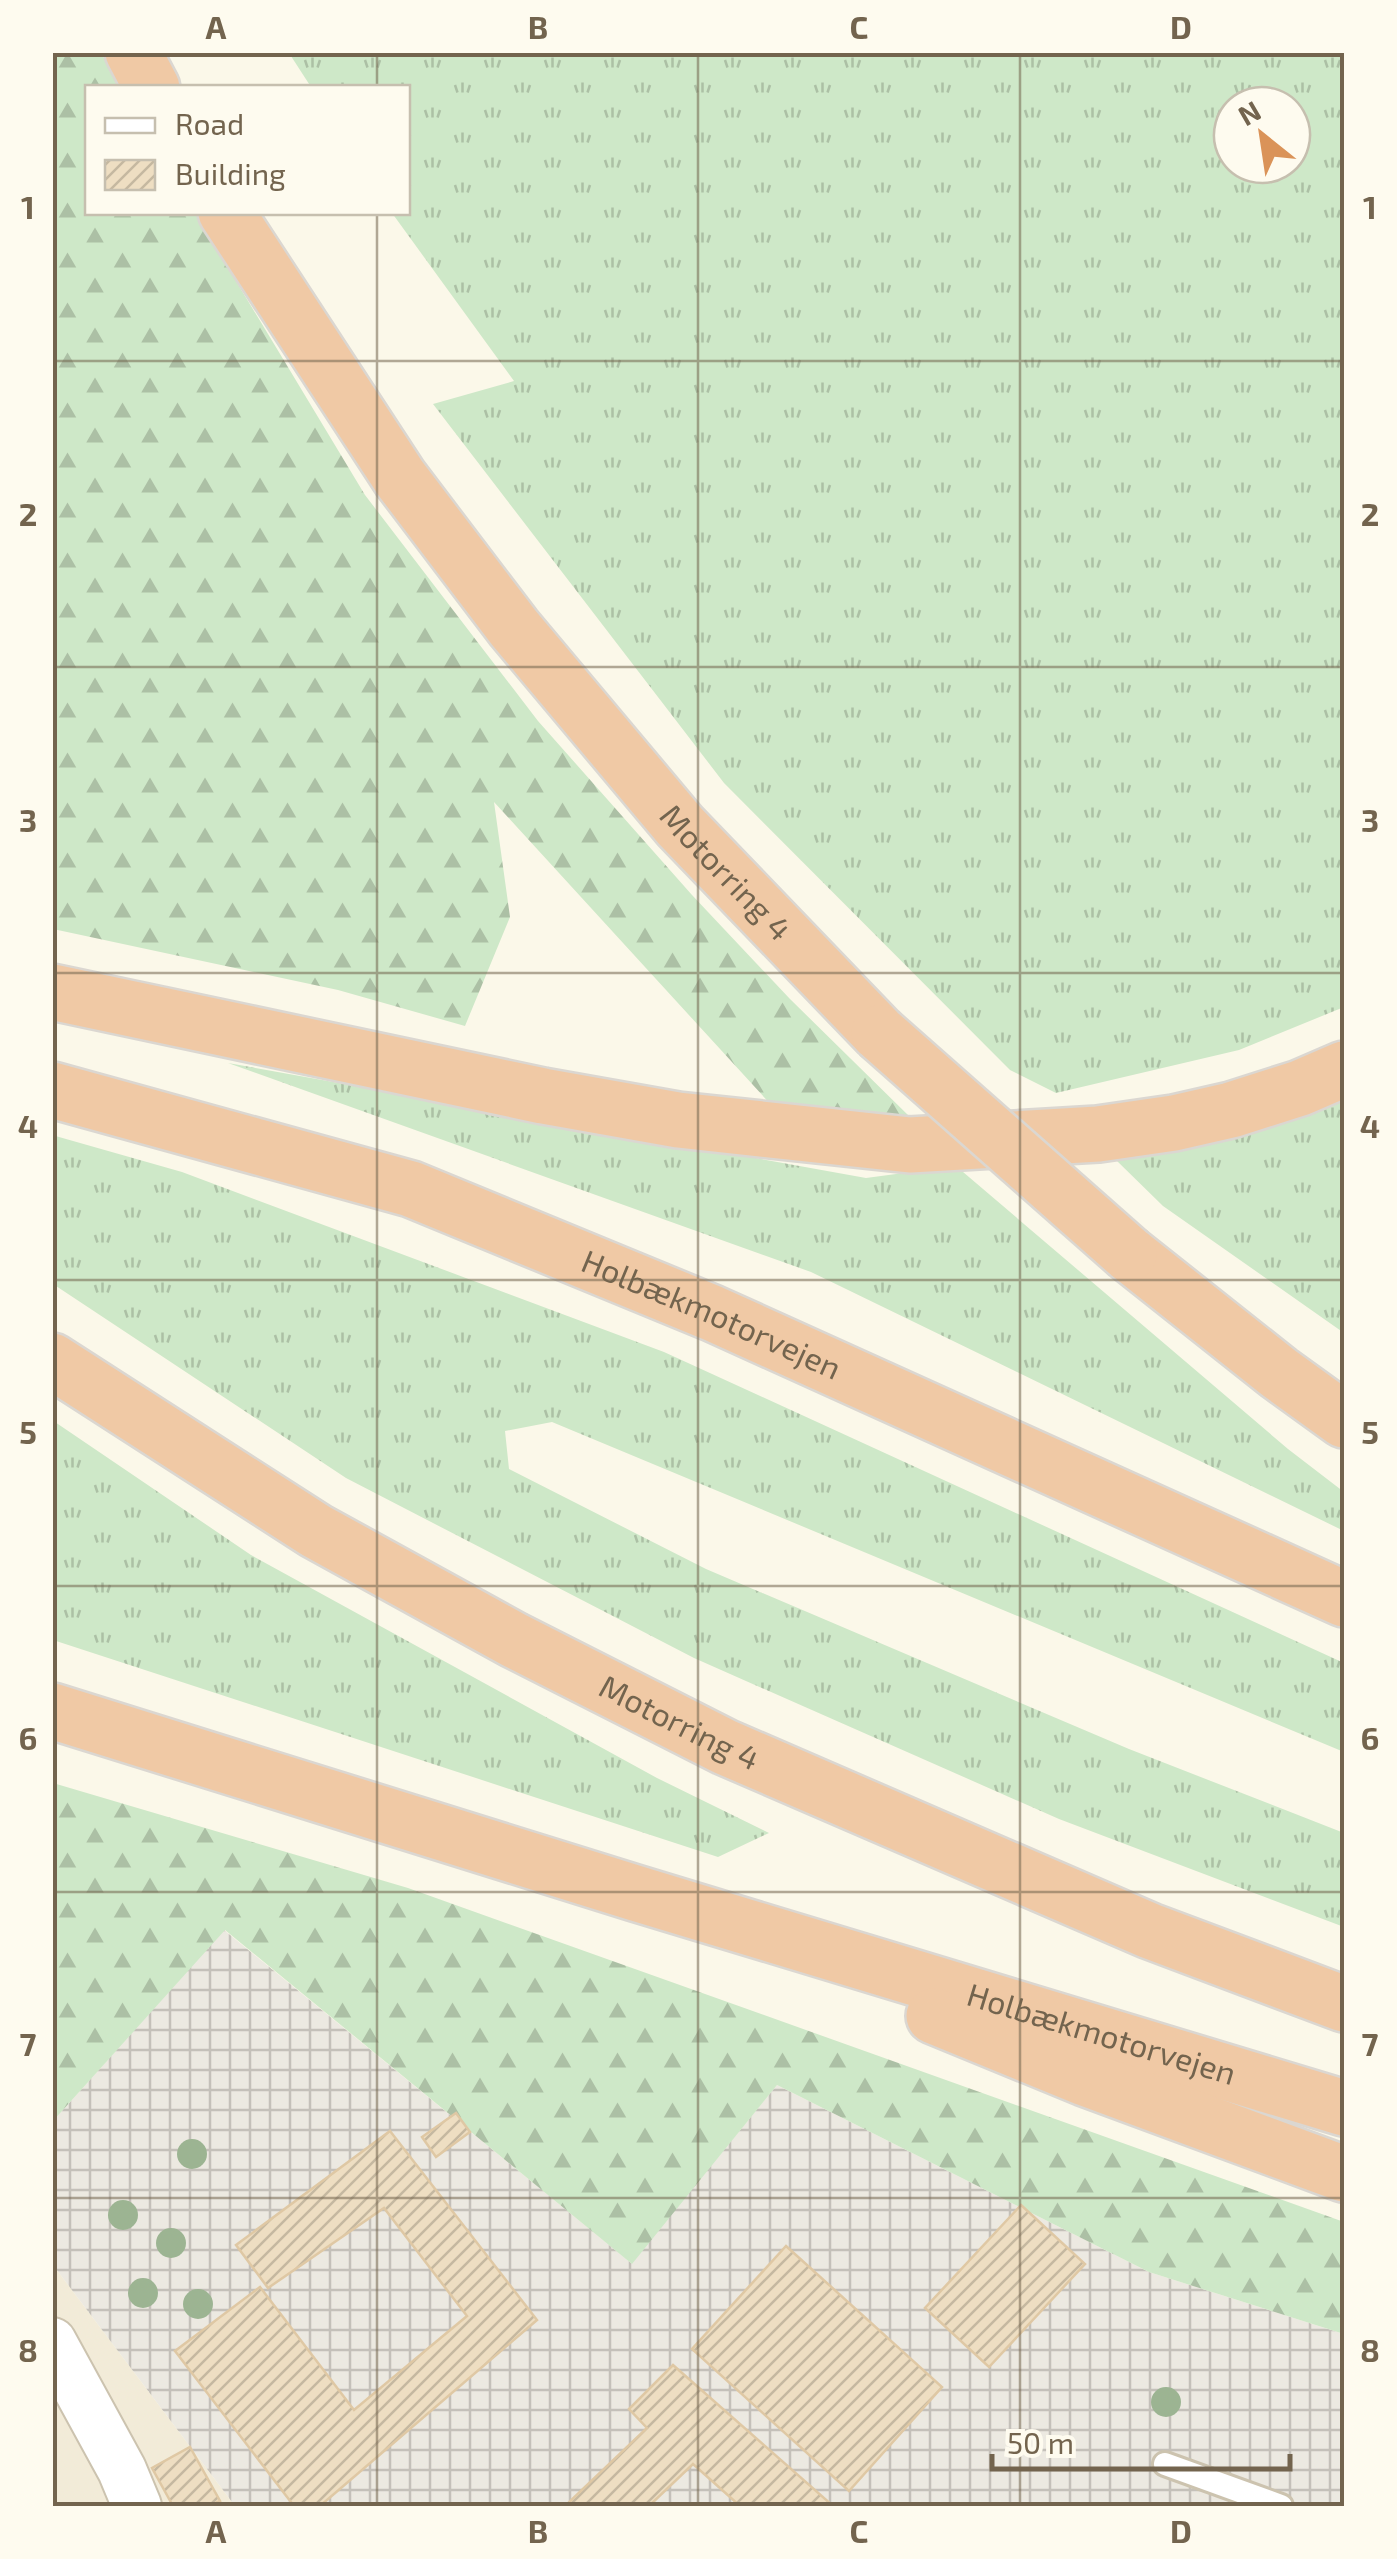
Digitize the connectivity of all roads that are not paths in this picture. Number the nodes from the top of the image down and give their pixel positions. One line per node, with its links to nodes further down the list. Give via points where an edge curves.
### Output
1 (134, 52): 2 (highway)
2 (150, 85)
3 (228, 215): 8 (highway, Motorring 4, bridge, via 400,478 514,628 680,826 879,1033 1129,1254)
4 (52, 992): 5 (highway, via 562,1100 910,1145 1174,1123 1232,1110)
5 (1344, 1069)
6 (52, 1090): 9 (highway, Holbækmotorvejen, via 410,1189 712,1312)
7 (52, 1361): 12 (highway, Motorring 4, via 316,1531 725,1747 1150,1931)
8 (1344, 1420)
9 (1344, 1599)
10 (52, 1712): 11 (highway, Holbækmotorvejen)
11 (635, 1893): 13 (highway, Holbækmotorvejen); 14 (highway, via 1086,2078)
12 (1344, 2004)
13 (1344, 2108)
14 (1344, 2174)
15 (52, 2342): 17 (street)
16 (1165, 2464): 18 (lane)
17 (136, 2506)
18 (1280, 2506)

